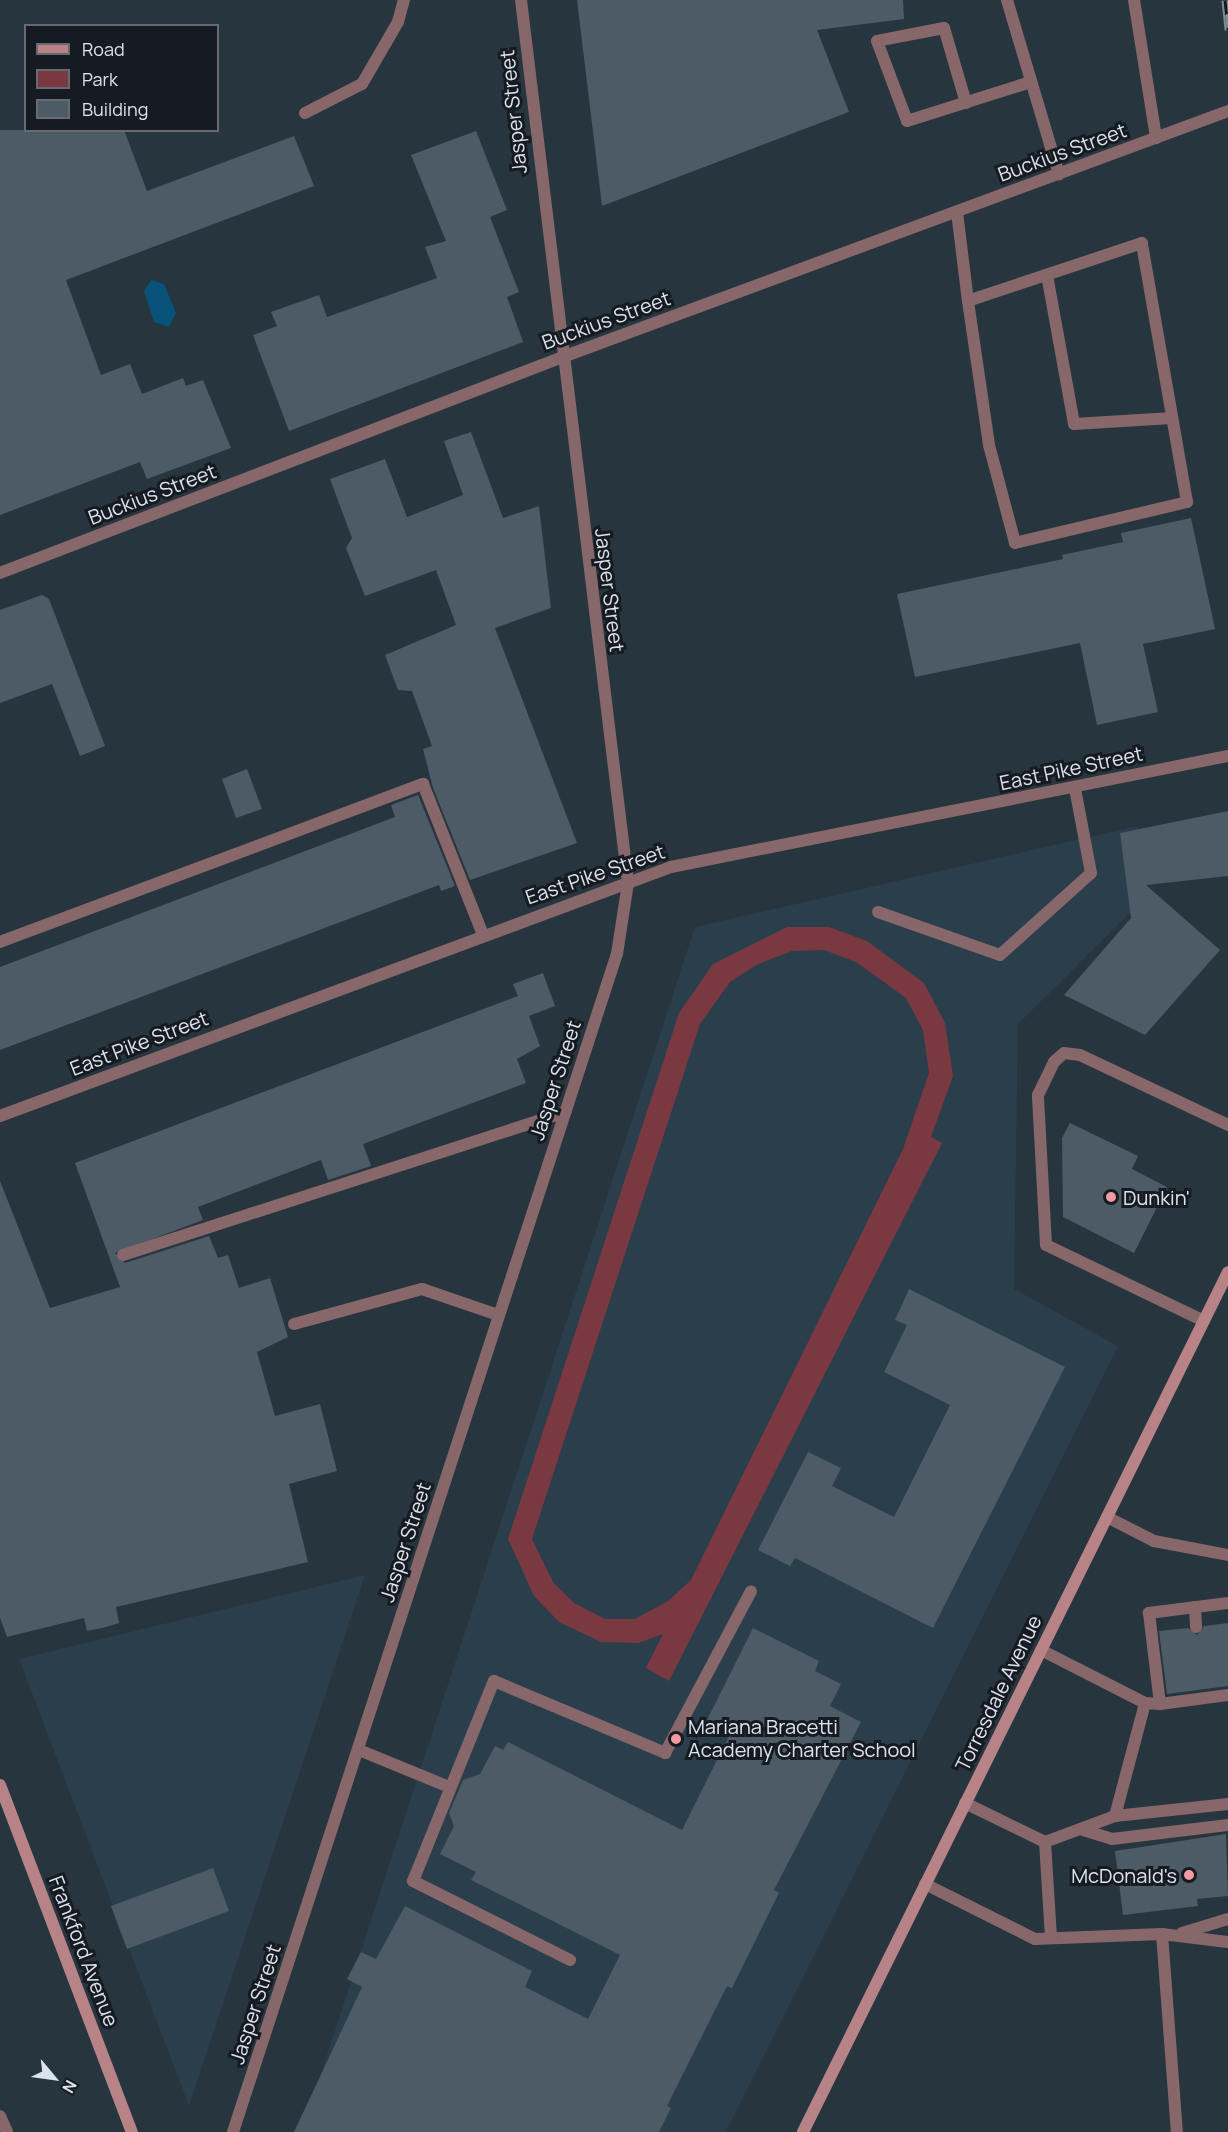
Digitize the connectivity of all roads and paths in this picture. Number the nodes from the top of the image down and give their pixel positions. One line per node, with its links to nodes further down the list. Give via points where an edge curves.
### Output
1 (404, 0): 8 (street, via 398,22 362,84)
2 (521, 0): 14 (street, Jasper Street)
3 (1006, 0): 5 (street)
4 (1134, 0): 9 (street)
5 (1031, 82): 6 (street); 10 (street)
6 (966, 103): 6 (street, via 907,121 877,40 944,28)
7 (1228, 111): 9 (street, Buckius Street)
8 (305, 113)
9 (1156, 138): 10 (street, Buckius Street)
10 (1059, 174): 11 (street, Buckius Street)
11 (957, 212): 13 (street); 14 (street, Buckius Street)
12 (1047, 274): 13 (street); 15 (street, via 1074,424); 15 (street, via 1142,243)
13 (968, 301): 15 (street, via 989,445 1015,543 1187,502)
14 (560, 357): 16 (street, Buckius Street); 19 (street, Jasper Street)
15 (1172, 418)
16 (0, 573)
17 (1228, 756): 18 (street, East Pike Street)
18 (1075, 788): 19 (street, East Pike Street, via 671,867); 20 (street, via 1091,873 1000,955)
19 (628, 883): 21 (street, East Pike Street); 23 (street, Jasper Street, via 617,954)
20 (878, 912)
21 (483, 935): 22 (street, via 423,784); 24 (street, East Pike Street)
22 (0, 942)
23 (565, 1113): 26 (street); 28 (street, Jasper Street)
24 (0, 1116)
25 (1228, 1125): 29 (street, via 1080,1055 1064,1053 1054,1062 1038,1095 1046,1245)
26 (123, 1255)
27 (1228, 1272): 29 (main road, Torresdale Avenue)
28 (498, 1315): 30 (street, via 422,1288); 41 (street, Jasper Street)
29 (1204, 1321): 31 (main road, Torresdale Avenue)
30 (294, 1324)
31 (1107, 1518): 32 (street, via 1154,1541); 37 (main road, Torresdale Avenue)
32 (1228, 1555)
33 (751, 1591): 42 (street, via 665,1753 494,1681)
34 (1228, 1603): 35 (street)
35 (1195, 1608): 36 (street); 40 (street, via 1149,1613)
36 (1196, 1627)
37 (1041, 1650): 39 (street); 44 (main road, Torresdale Avenue)
38 (1228, 1695): 40 (street, via 1204,1694)
39 (1145, 1703): 40 (street); 46 (street)
40 (1160, 1704)
41 (359, 1750): 42 (street); 59 (street, Jasper Street)
42 (449, 1786): 55 (street, via 413,1881)
43 (1, 1792): 58 (main road, Frankford Avenue)
44 (965, 1803): 49 (street); 50 (main road, Torresdale Avenue)
45 (1228, 1804): 46 (street)
46 (1115, 1816): 48 (street)
47 (1228, 1825): 48 (street, via 1112,1839)
48 (1083, 1830): 49 (street)
49 (1045, 1842): 53 (street)
50 (925, 1884): 53 (street, via 1035,1940); 60 (main road, Torresdale Avenue)
51 (1228, 1919): 52 (street)
52 (1168, 1935): 53 (street); 54 (street); 61 (street)
53 (1051, 1938)
54 (1228, 1942)
55 (570, 1960)
56 (0, 2116): 57 (street)
57 (6, 2132)
58 (132, 2132)
59 (233, 2132)
60 (803, 2132)
61 (1177, 2132)

